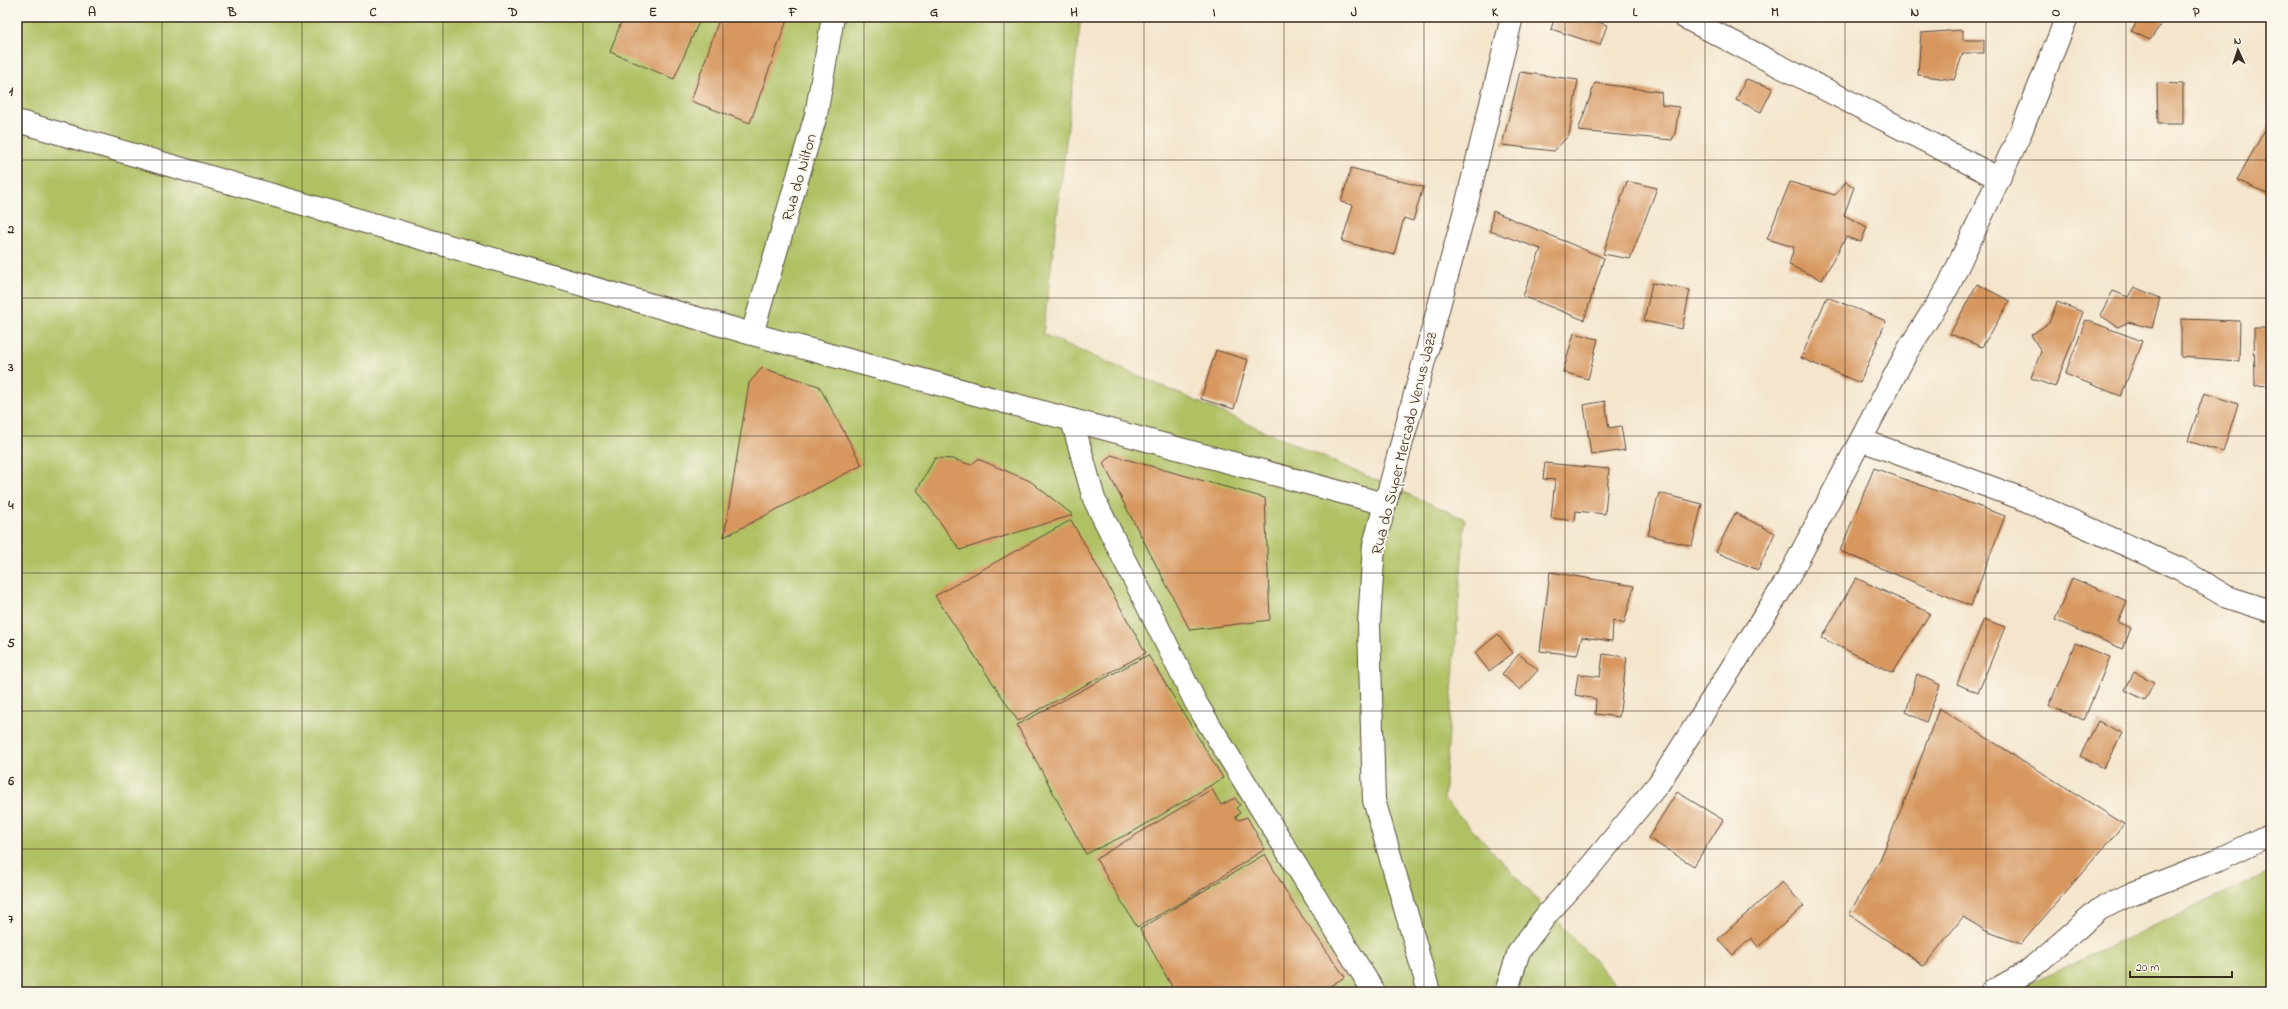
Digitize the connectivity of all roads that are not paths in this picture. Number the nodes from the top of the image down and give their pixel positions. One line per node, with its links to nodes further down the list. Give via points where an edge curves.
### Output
1 (833, 17): 7 (street, Rua do Nilton, via 816,115)
2 (1512, 17): 10 (street, Rua do Super Mercado Venus Jazz, via 1465,210)
3 (1684, 17): 6 (street)
4 (2067, 17): 6 (street, via 2020,134)
5 (17, 121): 7 (street)
6 (1998, 178): 9 (street, via 1948,287 1908,350)
7 (752, 334): 8 (street)
8 (1072, 420): 10 (street); 13 (street, via 1094,499 1196,703)
9 (1861, 440): 11 (street, via 2023,499 2180,569 2227,597); 15 (street, via 1787,580 1659,783 1590,867 1548,912 1518,952)
10 (1385, 504): 14 (street, Rua do Super Mercado Venus Jazz, via 1374,545 1369,624 1374,800)
11 (2271, 611)
12 (2271, 834): 16 (street, via 2217,860 2130,894 2100,909 2027,972)
13 (1374, 992)
14 (1429, 992)
15 (1506, 992)
16 (1991, 992)

